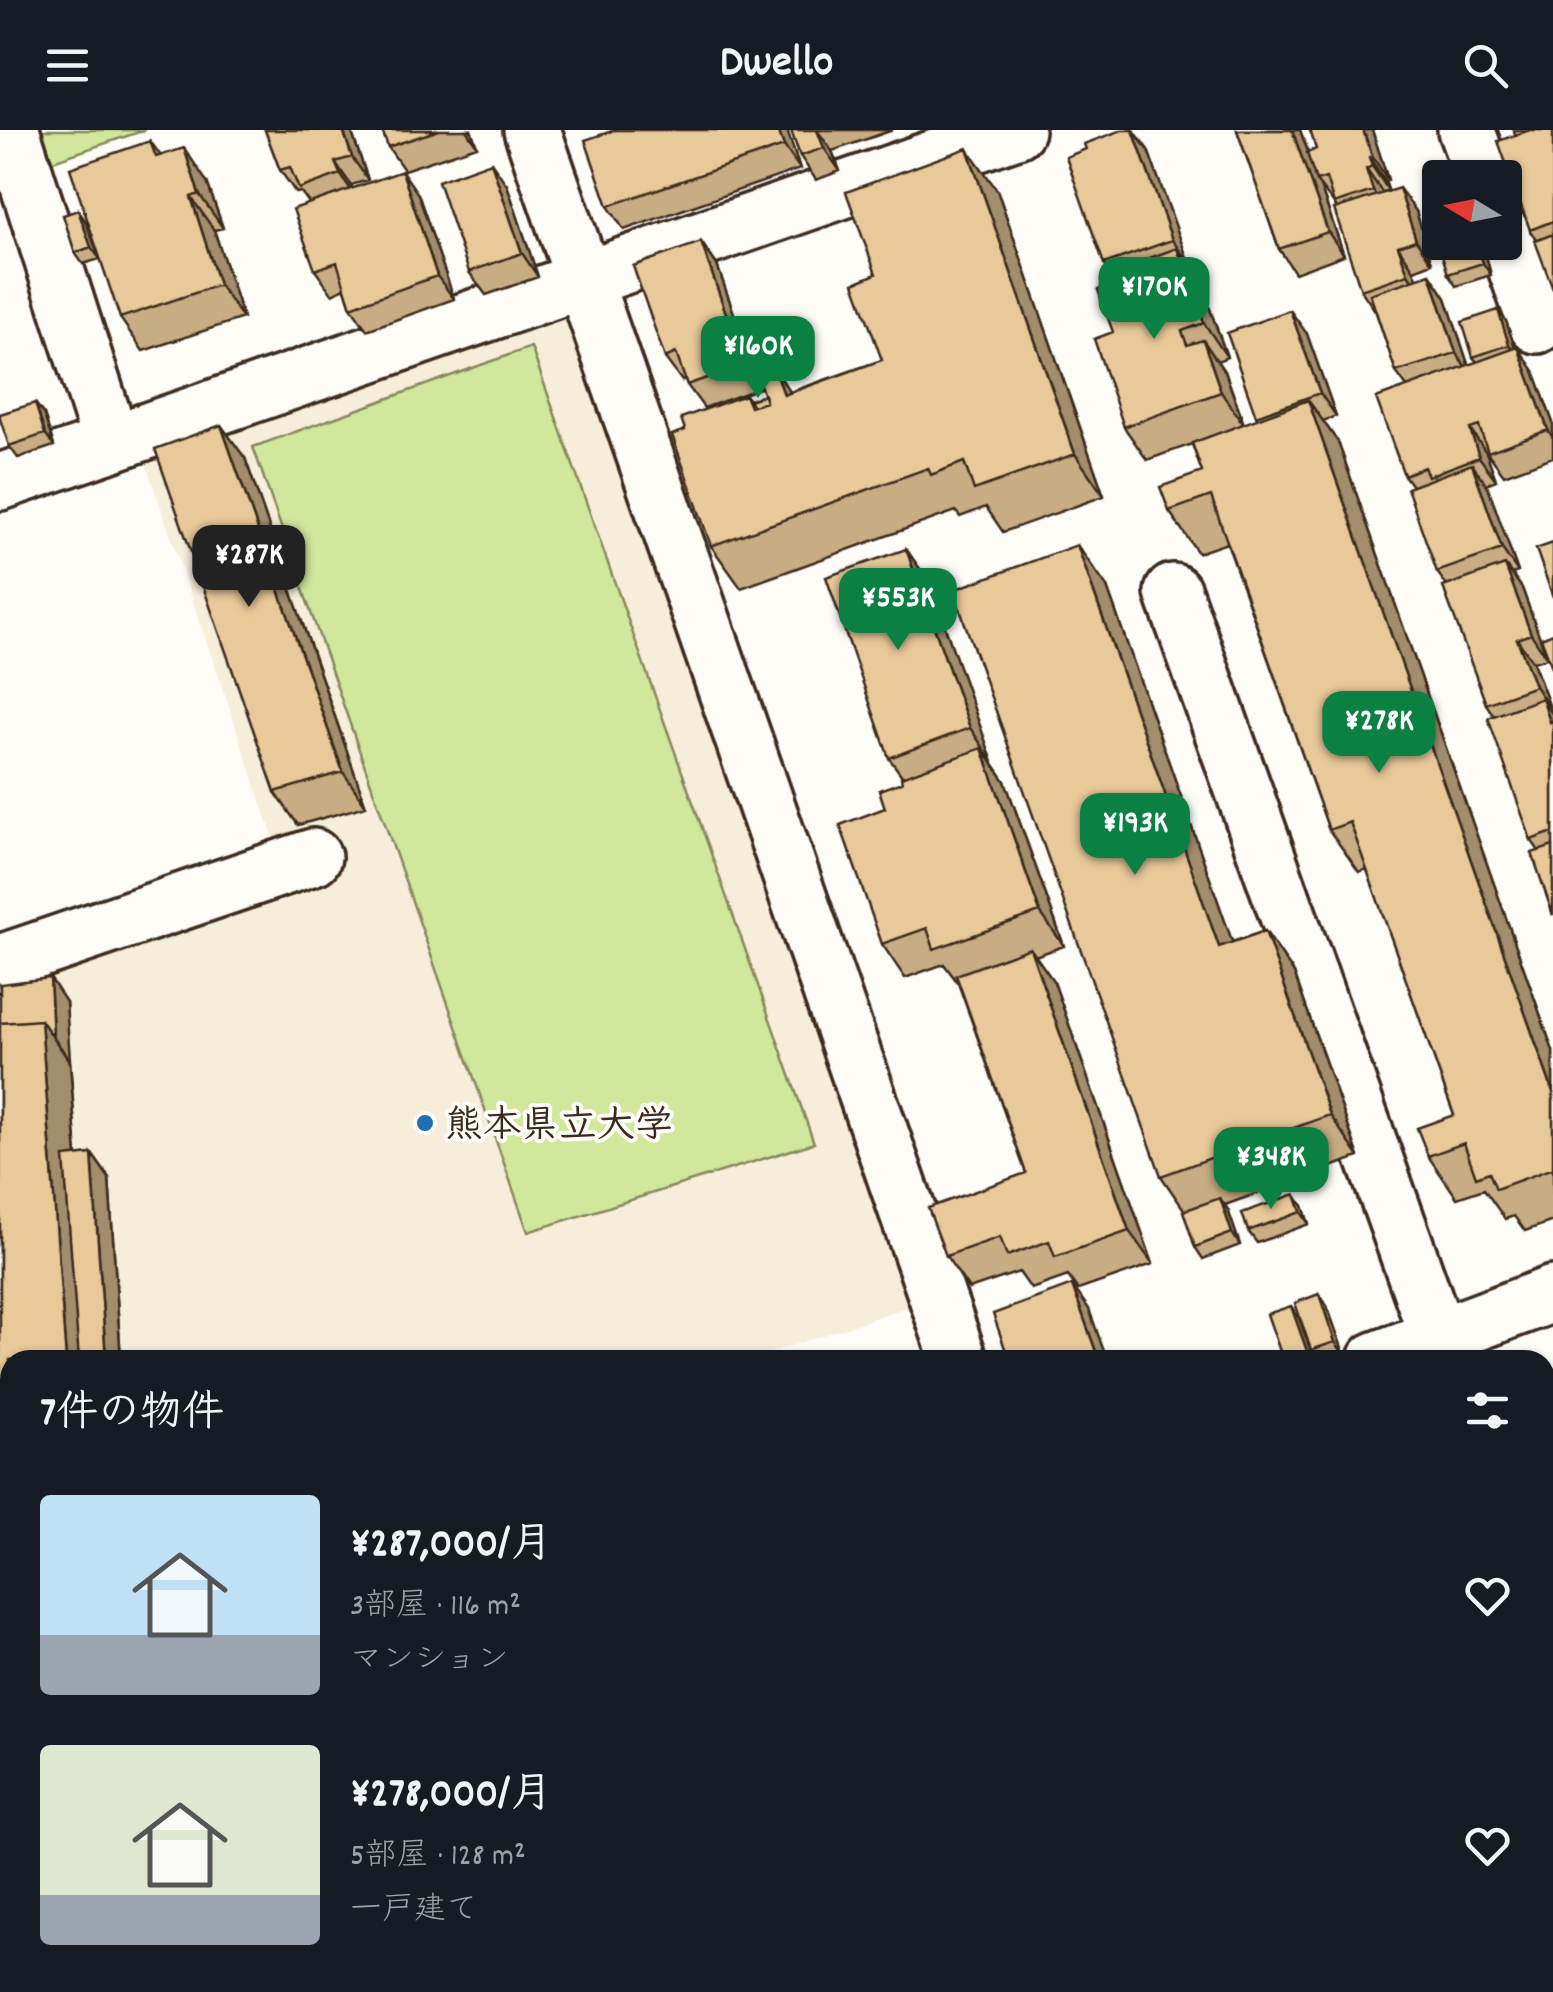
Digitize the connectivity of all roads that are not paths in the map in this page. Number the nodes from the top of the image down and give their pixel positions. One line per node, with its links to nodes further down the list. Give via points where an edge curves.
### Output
1 (11, 130): 9 (street)
2 (532, 130): 7 (street)
3 (1466, 130): 5 (street)
4 (1011, 131): 7 (street)
5 (1477, 160)
6 (1513, 260): 8 (street)
7 (585, 278): 9 (street); 16 (street)
8 (1537, 325)
9 (112, 442): 10 (street)
10 (0, 482)
11 (1173, 592): 15 (street)
12 (313, 857): 13 (street)
13 (0, 963)
14 (1553, 1294): 15 (street)
15 (1442, 1349)
16 (956, 1350)

